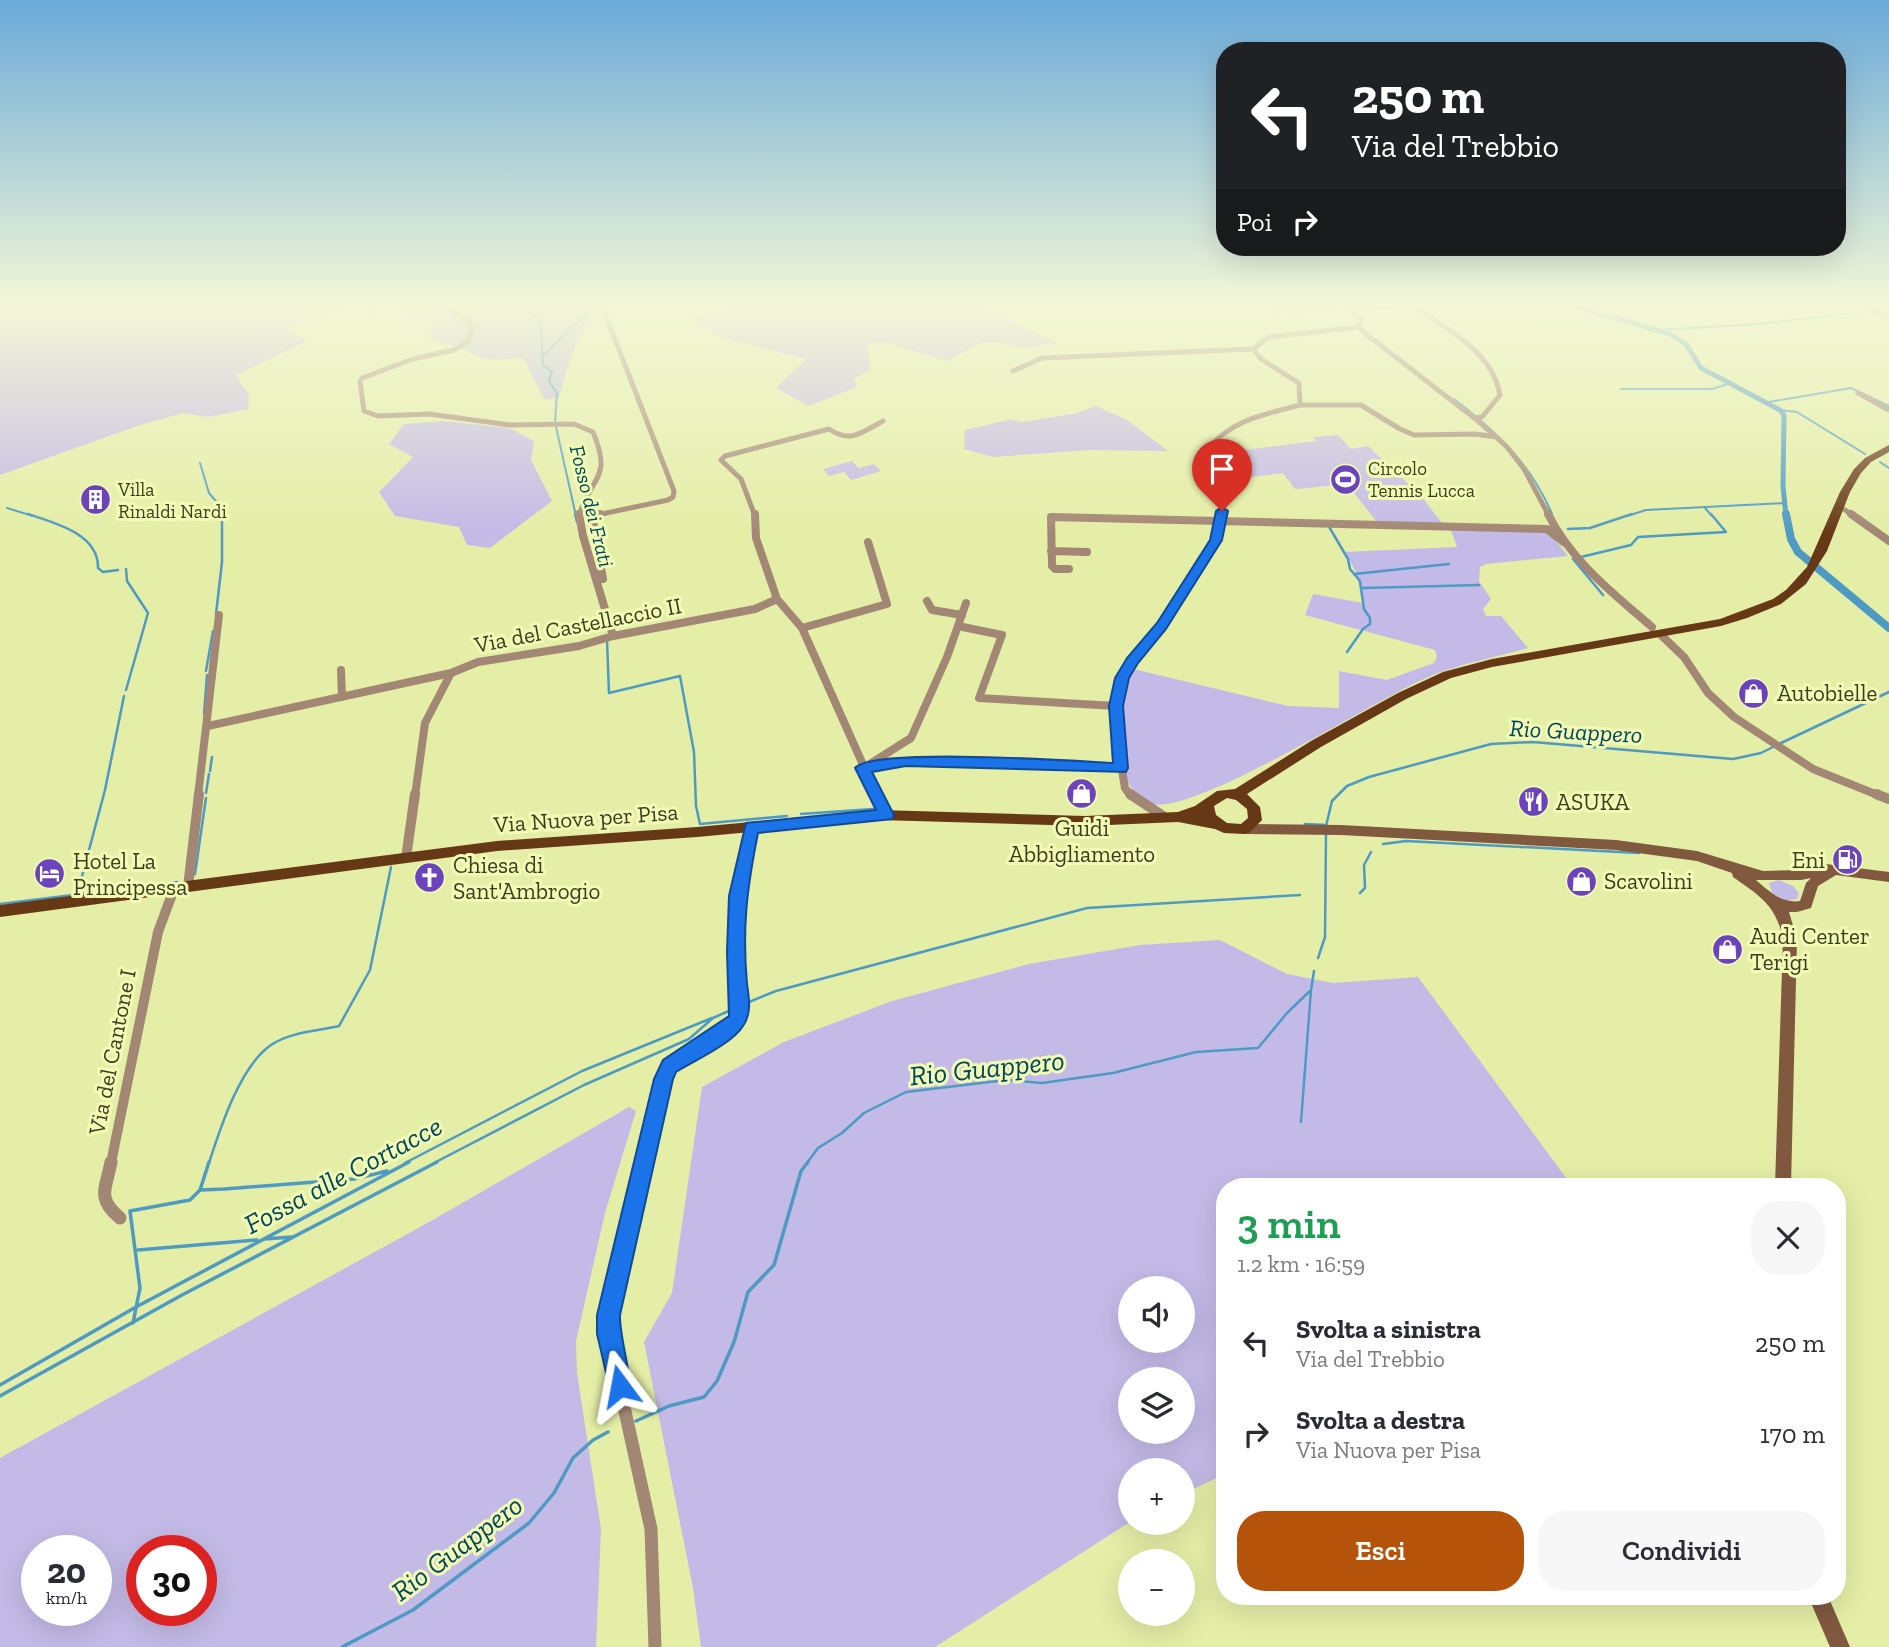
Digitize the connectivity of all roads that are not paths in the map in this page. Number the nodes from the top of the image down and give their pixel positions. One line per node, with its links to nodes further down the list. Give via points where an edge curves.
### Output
1 (361, 380): 26 (street, via 363,411 379,416 429,414 510,425 574,424 593,432 604,464 579,523)
2 (631, 380): 26 (street, via 674,491 668,500 592,516)
3 (1294, 380): 7 (street, via 1299,383)
4 (1424, 380): 9 (street)
5 (1496, 380): 9 (street, via 1500,395)
6 (1858, 393): 8 (street)
7 (1300, 405): 11 (street, via 1366,407 1412,435 1473,432); 14 (street, via 1250,419 1213,443 1210,452 1222,502)
8 (1889, 410)
9 (1478, 418): 11 (street)
10 (883, 421): 21 (street, via 847,436 829,429 722,458 745,487 755,513 755,538)
11 (1498, 437): 17 (street, via 1533,478)
12 (1889, 448): 40 (main road, via 1857,471 1806,578 1782,598 1733,618 1447,675 1402,696)
13 (1845, 510): 15 (street)
14 (1220, 520): 17 (street, via 1546,529); 18 (street, via 1056,515 1049,518); 35 (street, via 1216,540 1122,678)
15 (1889, 541)
16 (868, 542): 29 (street, via 887,604)
17 (1565, 543): 28 (street)
18 (1051, 551): 19 (street); 20 (street, via 1053,568)
19 (1087, 552)
20 (1069, 569)
21 (777, 599): 29 (street); 30 (street, Via del Castellaccio II, via 755,609)
22 (928, 601): 25 (street, via 932,610)
23 (966, 603): 25 (street)
24 (219, 615): 36 (street)
25 (962, 615): 27 (street)
26 (608, 618): 30 (street)
27 (958, 626): 35 (street, via 1002,635 979,698); 38 (street, via 911,738)
28 (1652, 627)
29 (802, 628): 38 (street)
30 (613, 636): 33 (street, Via del Castellaccio II, via 478,662)
31 (1662, 636): 37 (street, via 1684,657 1719,705)
32 (341, 670): 34 (street)
33 (451, 673): 34 (street); 51 (street, Via del Castellaccio II, via 425,723)
34 (342, 697): 36 (street)
35 (1116, 706): 39 (street)
36 (208, 726): 57 (street)
37 (1786, 753): 42 (street, via 1835,780)
38 (863, 768): 39 (street, via 906,761); 45 (street)
39 (1121, 768): 46 (street, via 1125,788 1134,799 1154,813)
40 (1263, 778): 41 (main road); 44 (main road, via 1254,790)
41 (1235, 795): 43 (main road, via 1216,796); 44 (main road)
42 (1889, 799)
43 (1207, 805): 46 (main road); 47 (main road)
44 (1254, 809): 49 (main road, via 1252,824); 50 (main road)
45 (887, 815): 46 (main road, Via Nuova per Pisa, via 1085,821); 48 (main road, Via Nuova per Pisa)
46 (1173, 817): 47 (main road)
47 (1216, 824): 49 (main road)
48 (751, 827): 51 (main road, Via Nuova per Pisa, via 497,846); 66 (street, via 737,896 738,1018 733,1026 669,1066 608,1315 608,1334 651,1529)
49 (1244, 829): 50 (main road)
50 (1289, 829): 52 (main road, via 1616,845 1685,853)
51 (406, 858): 57 (main road, Via Nuova per Pisa)
52 (1726, 865): 54 (main road); 59 (main road)
53 (1849, 872): 55 (main road, via 1826,869); 56 (main road); 58 (main road, via 1819,878)
54 (1763, 876): 55 (main road); 59 (main road, via 1759,883)
55 (1784, 876): 58 (main road, via 1797,882)
56 (1889, 877)
57 (181, 888): 61 (main road, Via Nuova per Pisa); 64 (street, Via del Cantone I, via 158,932 104,1198)
58 (1807, 895): 60 (main road, via 1806,904)
59 (1769, 897): 60 (main road); 62 (main road, via 1785,917)
60 (1799, 907): 62 (main road)
61 (0, 911)
62 (1790, 939): 63 (main road)
63 (1783, 1178)
64 (120, 1218)
65 (1822, 1605): 67 (main road)
66 (655, 1647)
67 (1840, 1647)

